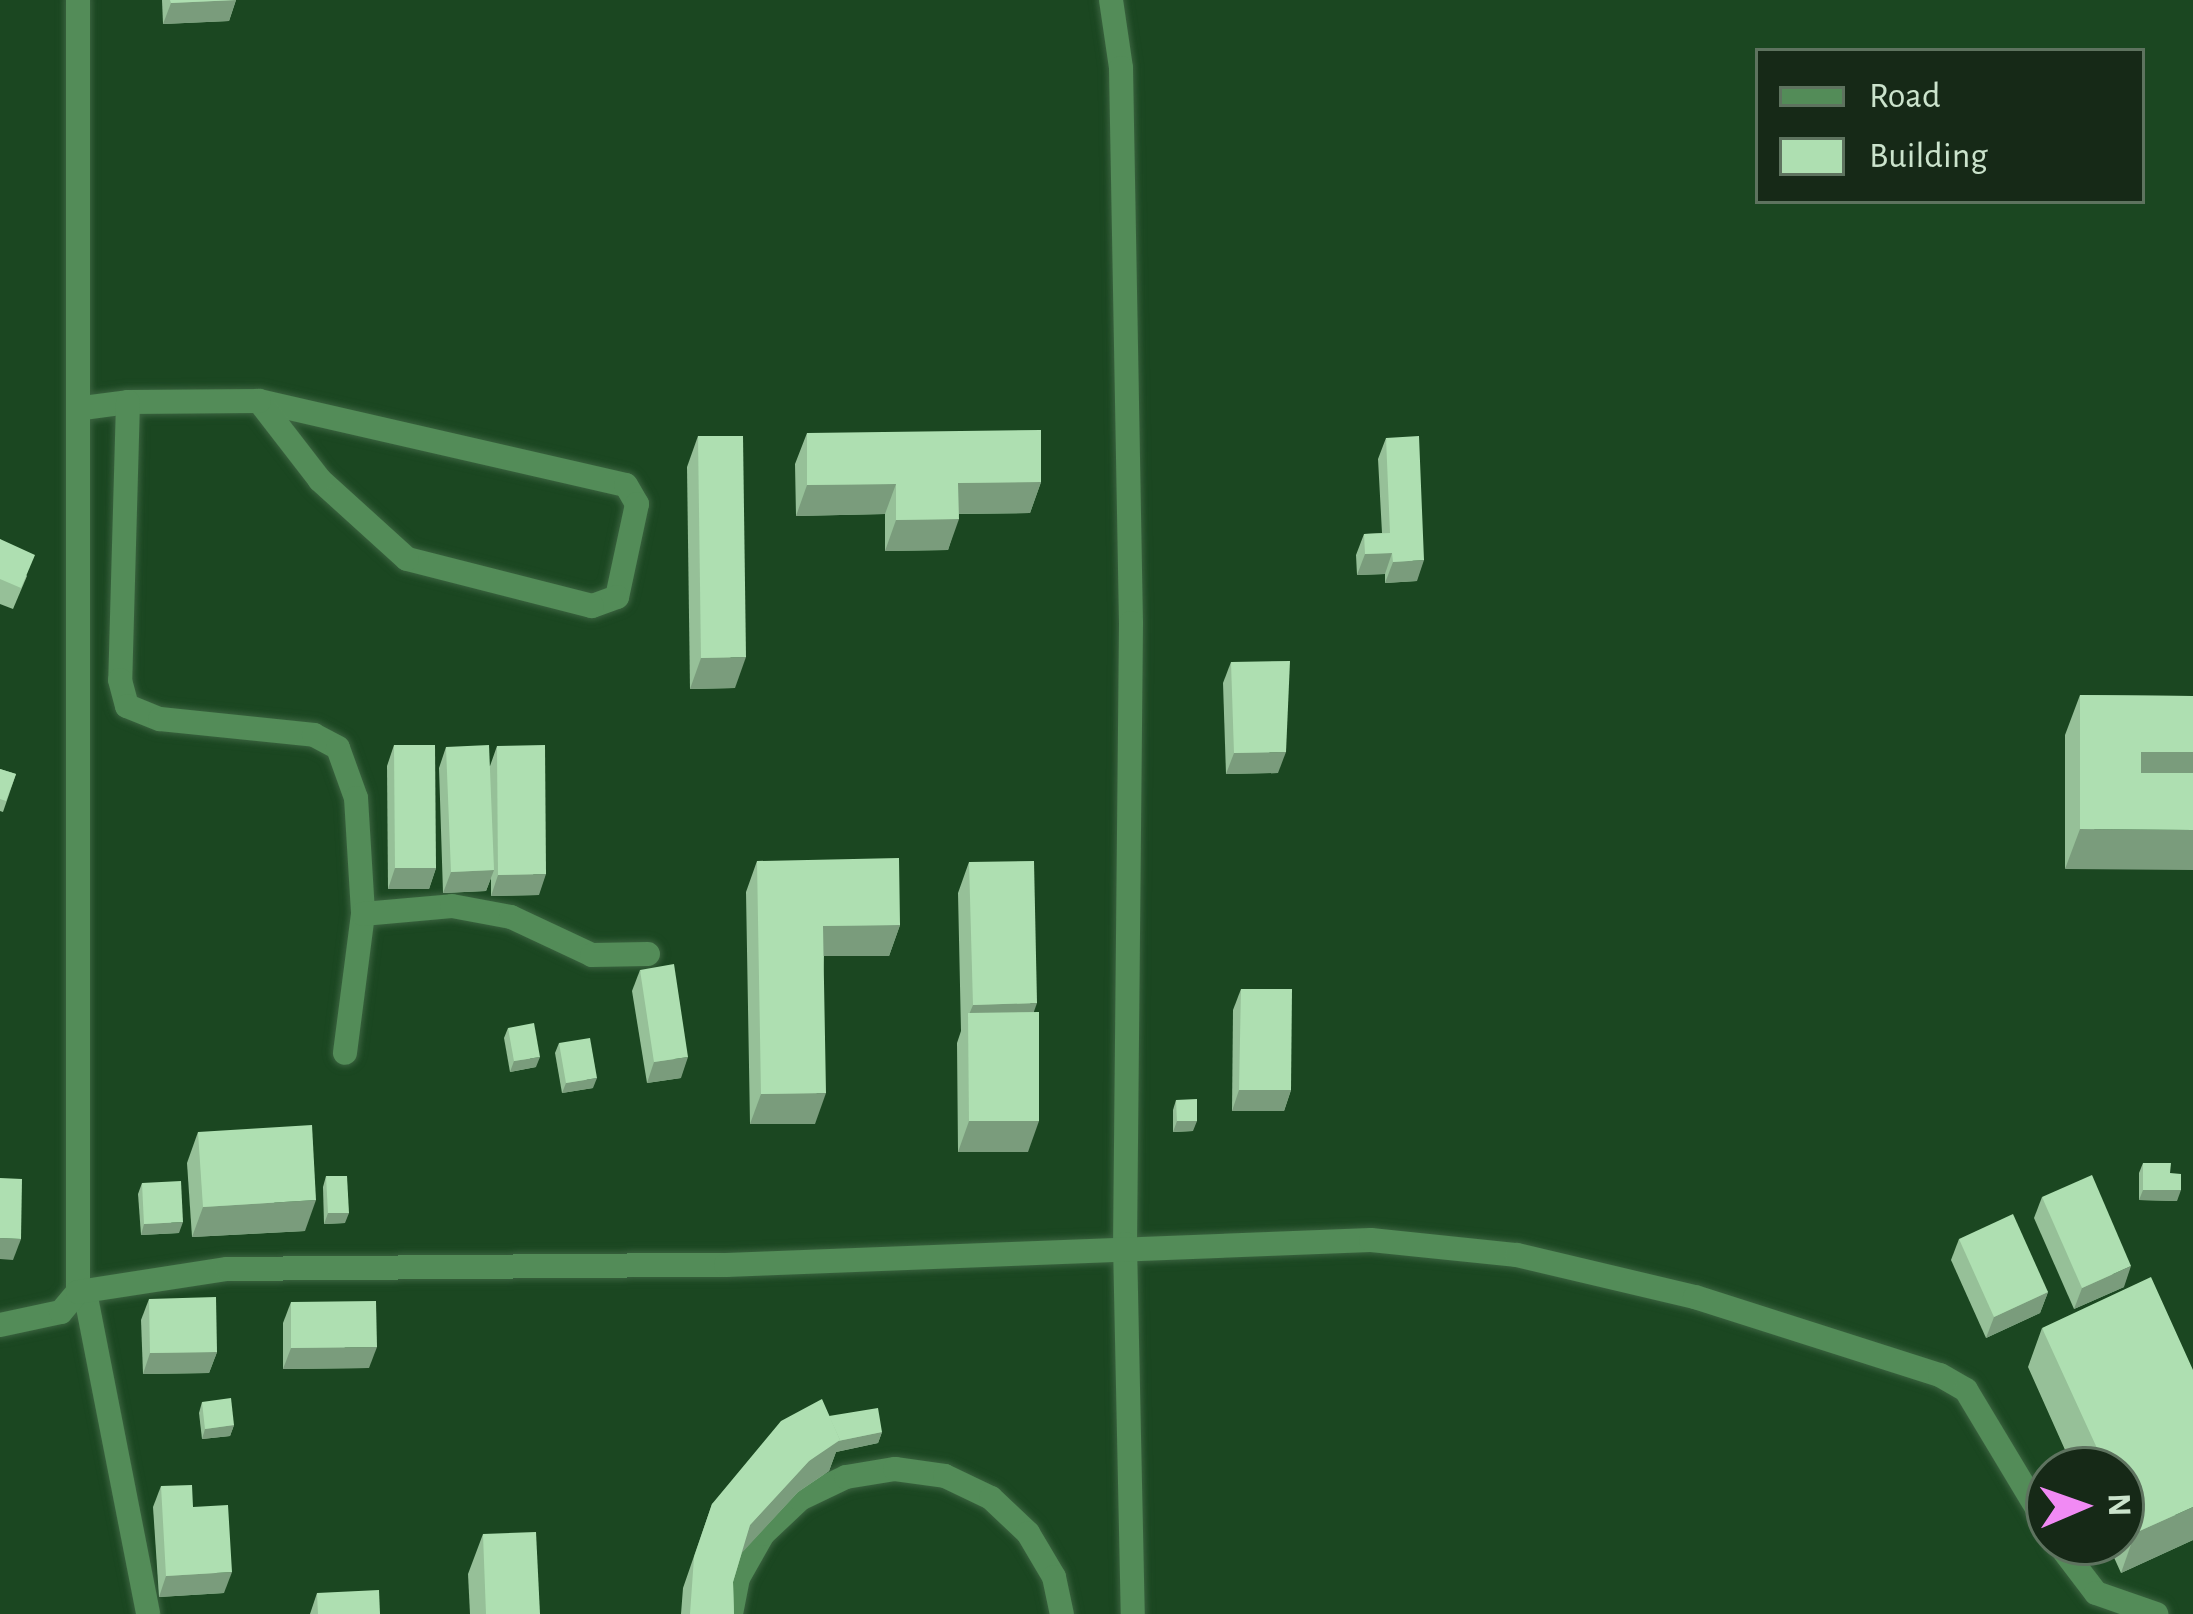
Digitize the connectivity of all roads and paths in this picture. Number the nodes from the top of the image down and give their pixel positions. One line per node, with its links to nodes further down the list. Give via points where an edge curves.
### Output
1 (78, 0): 5 (street)
2 (1111, 0): 9 (street, via 1121,68 1131,623)
3 (260, 401): 3 (street, via 626,484 637,504 617,597 592,606 407,560 320,480); 4 (street)
4 (128, 403): 5 (street); 6 (street, via 121,680 128,706 160,719 314,735 338,748 356,798)
5 (83, 408): 10 (street)
6 (363, 914): 7 (street, via 452,907 511,916 592,955); 8 (street)
7 (648, 954)
8 (345, 1053)
9 (1125, 1244): 10 (street, via 726,1265 226,1269); 12 (street, via 1371,1240 1517,1255 1695,1297 1966,1390); 17 (street)
10 (82, 1292): 11 (street, via 61,1312); 14 (street)
11 (0, 1325)
12 (2025, 1488)
13 (2075, 1566): 18 (street, via 2096,1594)
14 (148, 1614)
15 (730, 1614): 16 (street, via 738,1578 764,1534 800,1499 845,1477 895,1469 945,1477 991,1498 1028,1533 1054,1577)
16 (1062, 1614)
17 (1133, 1614)
18 (2156, 1614)

